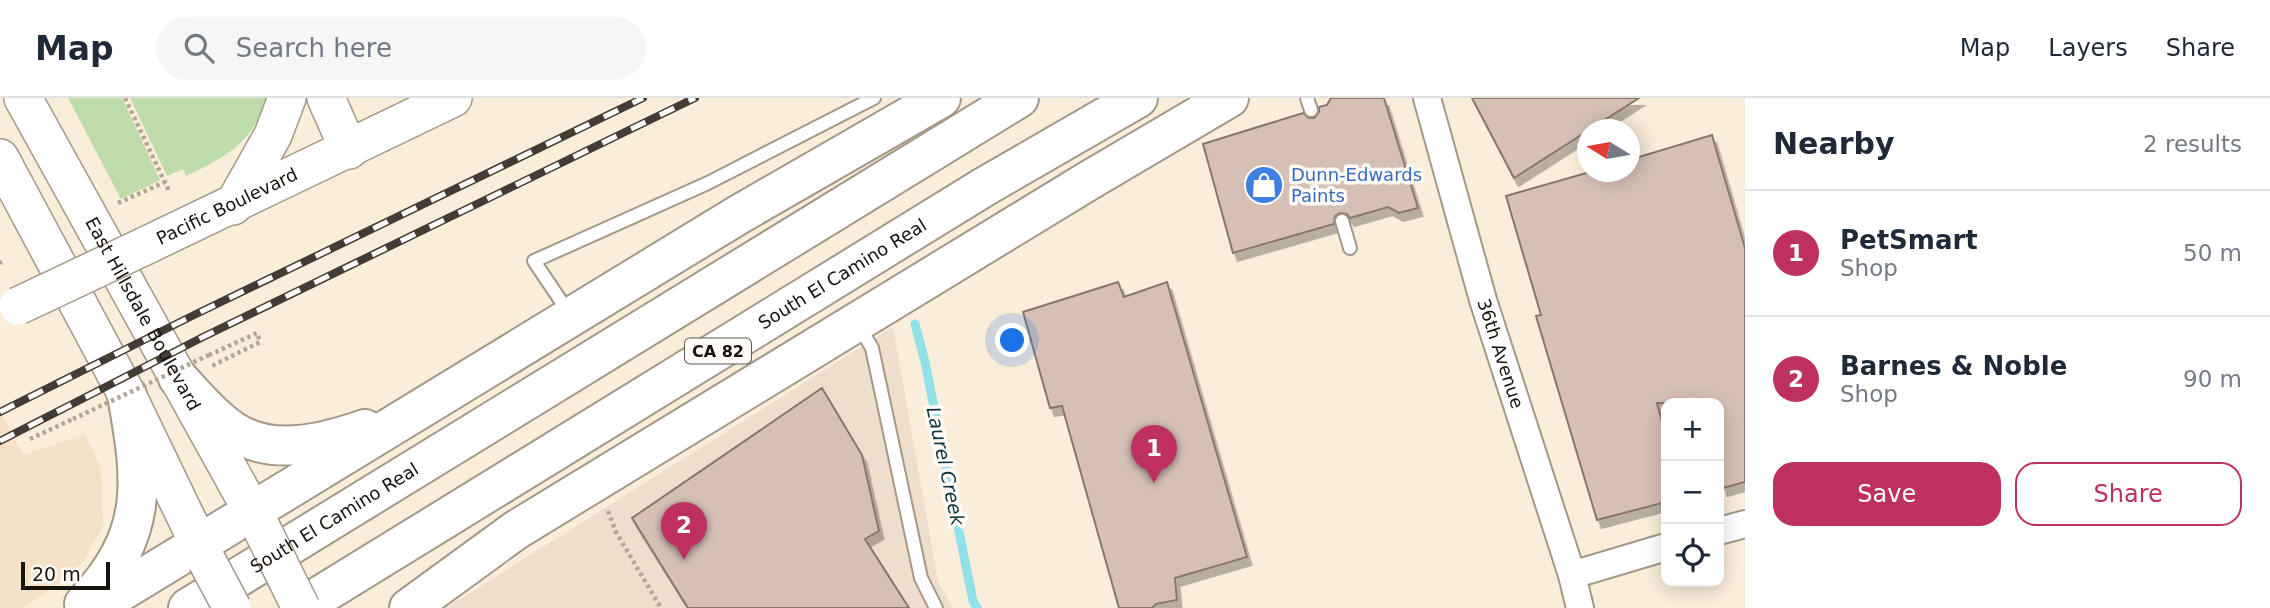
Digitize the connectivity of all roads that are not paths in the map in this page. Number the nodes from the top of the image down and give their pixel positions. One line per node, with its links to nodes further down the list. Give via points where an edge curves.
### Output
1 (23, 98): 15 (main road, East Hillsdale Boulevard)
2 (47, 98): 15 (main road)
3 (287, 98): 16 (main road, via 273,135)
4 (326, 98): 12 (main road)
5 (453, 98): 12 (main road, Pacific Boulevard)
6 (874, 98): 21 (lane, via 708,183 534,261)
7 (941, 98): 21 (main road)
8 (1019, 98): 34 (main road, South El Camino Real)
9 (1138, 98): 36 (main road, South El Camino Real / CA 82, via 984,187)
10 (1229, 98): 22 (main road)
11 (1427, 98): 31 (street, 36th Avenue, via 1483,300)
12 (349, 150): 16 (main road, Pacific Boulevard)
13 (0, 158): 17 (main road)
14 (0, 177): 17 (main road)
15 (69, 180): 23 (main road, East Hillsdale Boulevard)
16 (233, 206): 20 (main road, Pacific Boulevard, bridge)
17 (27, 210): 24 (main road)
18 (1342, 221): 19 (lane)
19 (1350, 248)
20 (9, 311)
21 (571, 317): 25 (main road)
22 (857, 322): 37 (main road, via 516,530); 38 (lane, via 872,348 921,578)
23 (191, 374): 25 (main road, via 217,419 235,433 275,446 343,436); 26 (main road, East Hillsdale Boulevard)
24 (127, 395): 30 (main road); 32 (main road, via 138,475 133,528 111,571)
25 (416, 411): 26 (main road)
26 (257, 520): 30 (main road); 36 (main road, East Hillsdale Boulevard, bridge)
27 (1745, 524): 28 (street)
28 (1724, 530)
29 (1661, 548): 31 (street)
30 (204, 552): 33 (main road); 35 (main road, bridge)
31 (1572, 575): 39 (street, 36th Avenue)
32 (79, 608)
33 (94, 608)
34 (188, 608)
35 (232, 608)
36 (300, 608)
37 (409, 608)
38 (936, 608)
39 (1580, 608)

